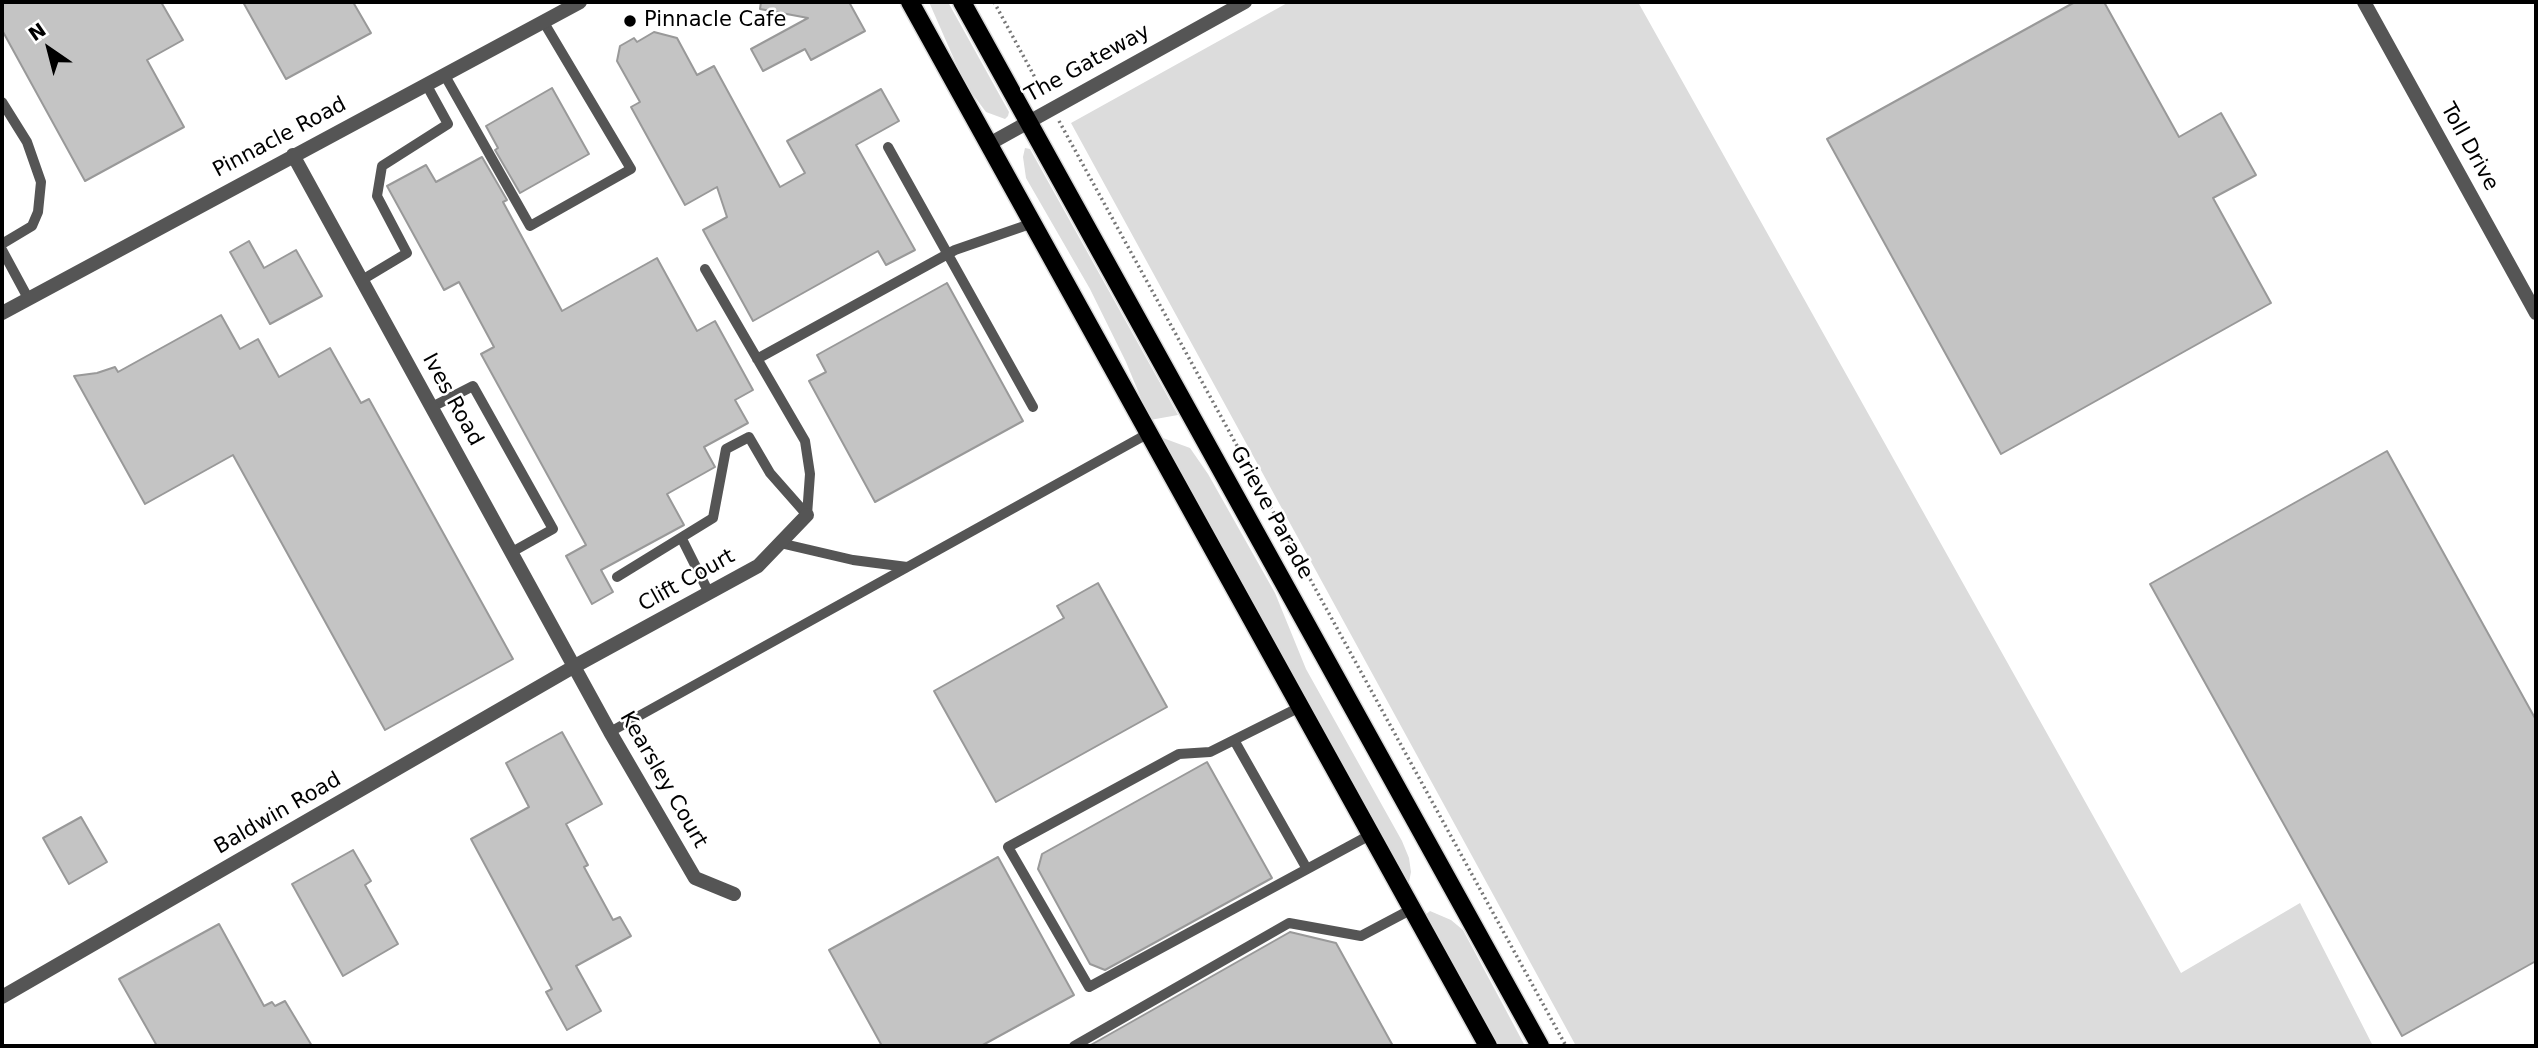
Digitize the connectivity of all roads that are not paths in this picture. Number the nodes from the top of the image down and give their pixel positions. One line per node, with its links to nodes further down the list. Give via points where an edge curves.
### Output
1 (580, 2): 6 (street, Pinnacle Road)
2 (910, 2): 11 (main road)
3 (962, 2): 10 (main road, Grieve Parade)
4 (1245, 2): 10 (street, The Gateway)
5 (2364, 2): 22 (street, Toll Drive)
6 (543, 21): 7 (street, Pinnacle Road); 7 (lane, via 631,169 530,226)
7 (444, 74): 8 (street, Pinnacle Road)
8 (426, 83): 13 (street, Pinnacle Road); 19 (lane, via 448,124 382,166 377,196 407,253)
9 (2, 102): 15 (lane, via 27,142 41,182 32,226)
10 (1029, 120): 11 (street, The Gateway); 45 (main road, Grieve Parade)
11 (989, 144): 14 (main road)
12 (888, 147): 17 (lane)
13 (293, 155): 19 (street, Ives Road); 20 (street, Pinnacle Road)
14 (1033, 223): 17 (lane); 26 (main road)
15 (2, 244)
16 (2, 250): 20 (lane)
17 (947, 255): 23 (lane); 25 (lane)
18 (705, 269): 23 (lane)
19 (362, 280): 24 (street, Ives Road)
20 (28, 298): 21 (street, Pinnacle Road)
21 (2, 313)
22 (2536, 313)
23 (757, 359): 27 (lane, via 805,440 810,474)
24 (432, 407): 30 (street, Ives Road); 30 (lane, via 473,386 553,529)
25 (1033, 407)
26 (1149, 433): 31 (lane); 35 (main road)
27 (807, 514): 28 (lane, via 770,473 750,438 726,449 713,518); 29 (street, Clift Court)
28 (682, 539): 32 (lane); 33 (lane)
29 (780, 543): 31 (lane); 33 (street, Clift Court, via 758,566)
30 (512, 552): 34 (street, Ives Road)
31 (907, 567): 36 (lane)
32 (617, 577)
33 (709, 593): 34 (street, Clift Court)
34 (575, 666): 36 (street, Kearsley Court); 42 (street, Baldwin Road)
35 (1300, 707): 37 (lane); 38 (main road)
36 (610, 732): 40 (street, Kearsley Court, via 695,878)
37 (1234, 740): 39 (lane); 39 (lane, via 1210,751 1179,754 1008,847 1089,987)
38 (1370, 835): 39 (lane); 41 (main road)
39 (1307, 869)
40 (734, 894)
41 (1412, 909): 43 (lane, via 1361,936 1289,923); 44 (main road)
42 (2, 997)
43 (1074, 1046)
44 (1488, 1046)
45 (1540, 1046)

